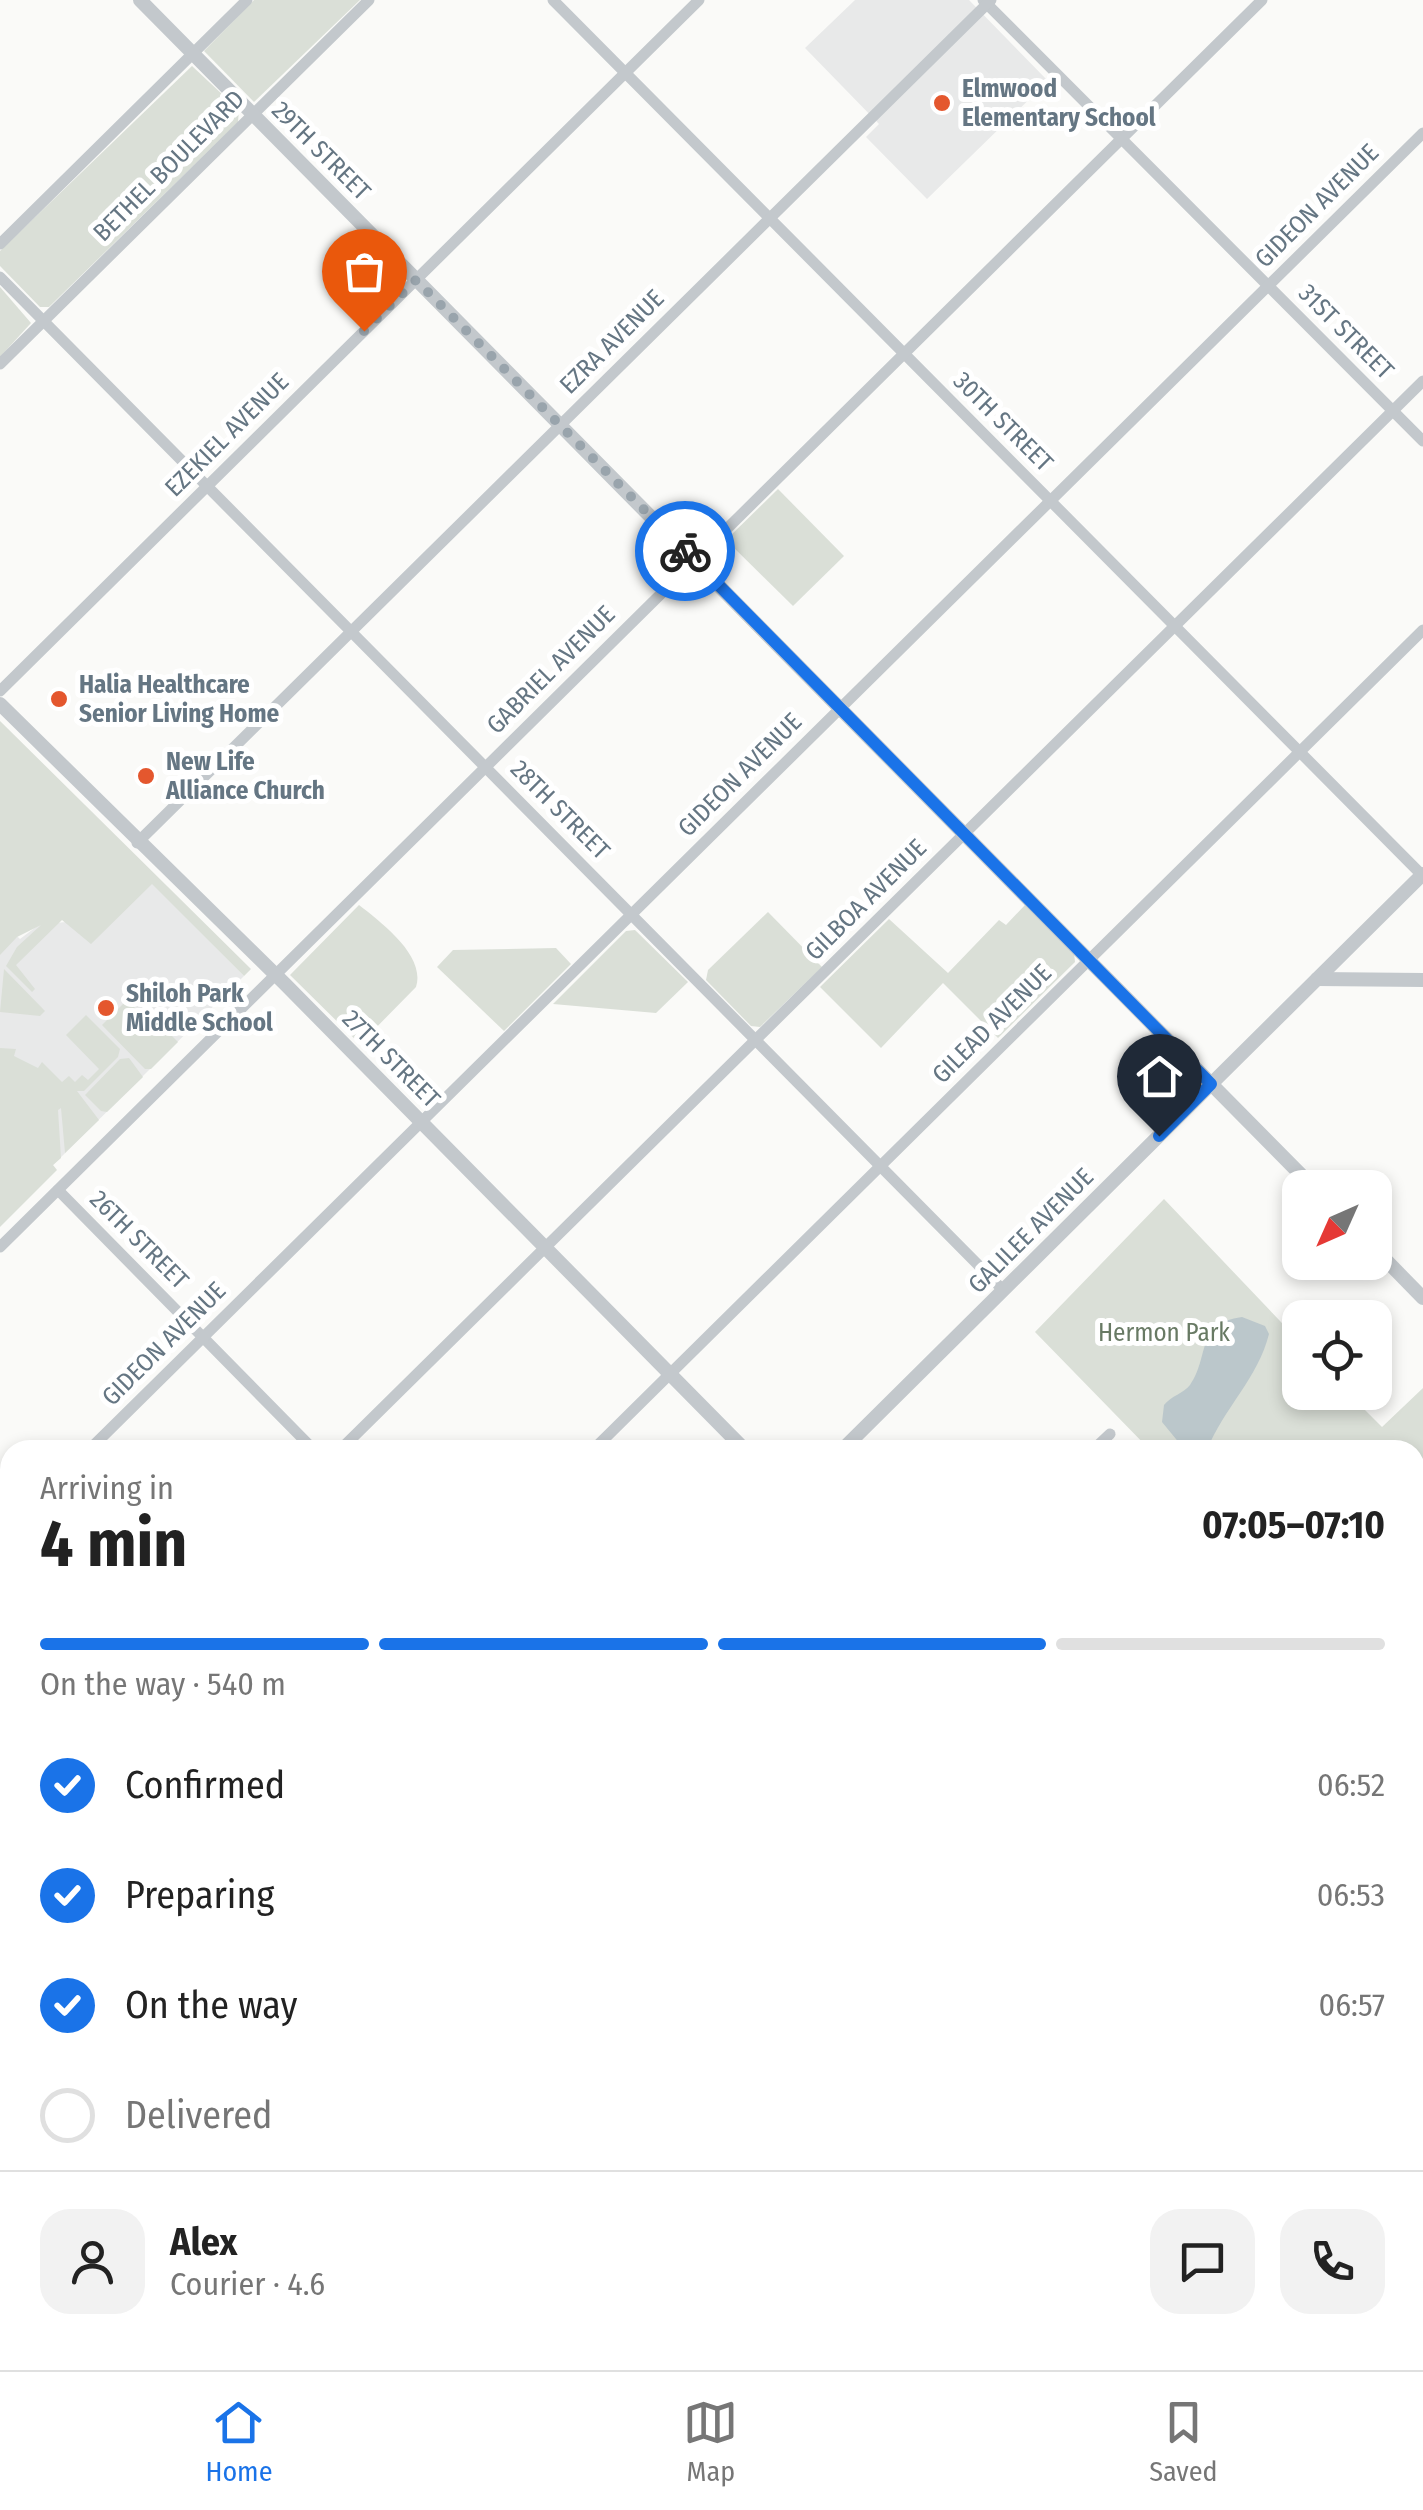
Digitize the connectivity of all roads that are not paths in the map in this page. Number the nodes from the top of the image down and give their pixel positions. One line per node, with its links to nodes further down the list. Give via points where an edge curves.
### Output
1 (140, 0): 8 (street, 29TH STREET)
2 (247, 0): 8 (street)
3 (368, 0): 10 (street, BETHEL BOULEVARD)
4 (552, 0): 9 (street, 30TH STREET)
5 (699, 0): 9 (street, EZEKIEL AVENUE)
6 (1262, 0): 12 (street, GABRIEL AVENUE)
7 (987, 1): 12 (street, 31ST STREET); 13 (street, EZRA AVENUE)
8 (193, 53): 10 (street, 29TH STREET); 14 (street)
9 (625, 73): 13 (street, 30TH STREET); 16 (street, EZEKIEL AVENUE)
10 (253, 114): 16 (street, 29TH STREET); 18 (street, BETHEL BOULEVARD)
11 (1423, 133): 17 (street, GIDEON AVENUE)
12 (1122, 139): 17 (street, 31ST STREET); 19 (street, GABRIEL AVENUE)
13 (770, 218): 19 (street, 30TH STREET); 23 (street, EZRA AVENUE)
14 (0, 244)
15 (0, 277): 18 (street, 28TH STREET)
16 (416, 280): 23 (street, 29TH STREET); 25 (street, EZEKIEL AVENUE)
17 (1268, 286): 22 (street, 31ST STREET); 26 (street, GIDEON AVENUE)
18 (43, 321): 20 (street, BETHEL BOULEVARD); 25 (street, 28TH STREET)
19 (904, 354): 26 (street, 30TH STREET); 27 (street, GABRIEL AVENUE)
20 (0, 364)
21 (1423, 381): 22 (street, GILBOA AVENUE)
22 (1393, 411): 24 (street, 31ST STREET); 28 (street, GILBOA AVENUE)
23 (560, 425): 27 (street, 29TH STREET); 30 (street, EZRA AVENUE)
24 (1423, 441)
25 (207, 486): 30 (street, 28TH STREET); 31 (street, EZEKIEL AVENUE)
26 (1050, 501): 28 (street, 30TH STREET); 33 (street, GIDEON AVENUE)
27 (694, 560): 33 (street, 29TH STREET); 35 (street, GABRIEL AVENUE)
28 (1175, 626): 34 (street, 30TH STREET); 36 (street, GILBOA AVENUE)
29 (1423, 630): 34 (street, GILEAD AVENUE)
30 (351, 632): 35 (street, 28TH STREET); 37 (street, EZRA AVENUE)
31 (0, 691)
32 (0, 704): 37 (street, 27TH STREET)
33 (840, 708): 36 (street, 29TH STREET); 39 (street, GIDEON AVENUE)
34 (1300, 752): 38 (street, 30TH STREET); 40 (street, GILEAD AVENUE)
35 (485, 767): 39 (street, 28TH STREET); 41 (street, GABRIEL AVENUE)
36 (964, 834): 40 (street, 29TH STREET); 44 (street, GILBOA AVENUE)
37 (137, 843): 41 (street, 27TH STREET)
38 (1423, 875): 42 (street, GALILEE AVENUE)
39 (631, 914): 44 (street, 28TH STREET); 46 (street, GIDEON AVENUE)
40 (1089, 960): 45 (street, 29TH STREET); 47 (street, GILEAD AVENUE)
41 (276, 974): 46 (street, 27TH STREET); 49 (street, GABRIEL AVENUE)
42 (1317, 979): 43 (street); 45 (street, GALILEE AVENUE)
43 (1423, 980)
44 (756, 1040): 47 (street, 28TH STREET); 51 (street, GILBOA AVENUE)
45 (1211, 1084): 48 (street, 29TH STREET); 53 (street, GALILEE AVENUE)
46 (421, 1122): 51 (street, 27TH STREET); 55 (street, GIDEON AVENUE)
47 (880, 1166): 53 (street, 28TH STREET); 56 (street, GILEAD AVENUE)
48 (1296, 1170)
49 (58, 1190): 50 (street, GABRIEL AVENUE); 55 (street, 26TH STREET)
50 (0, 1247)
51 (546, 1248): 56 (street, 27TH STREET); 60 (street, GILBOA AVENUE)
52 (1392, 1267): 54 (street)
53 (1003, 1290): 63 (street, GALILEE AVENUE)
54 (1423, 1298)
55 (203, 1337): 58 (street, GIDEON AVENUE); 59 (street, 26TH STREET)
56 (670, 1374): 61 (street, GILEAD AVENUE); 62 (street, 27TH STREET)
57 (1110, 1434): 64 (street)
58 (99, 1440)
59 (304, 1440)
60 (350, 1440)
61 (603, 1440)
62 (735, 1440)
63 (852, 1440)
64 (1104, 1440)

